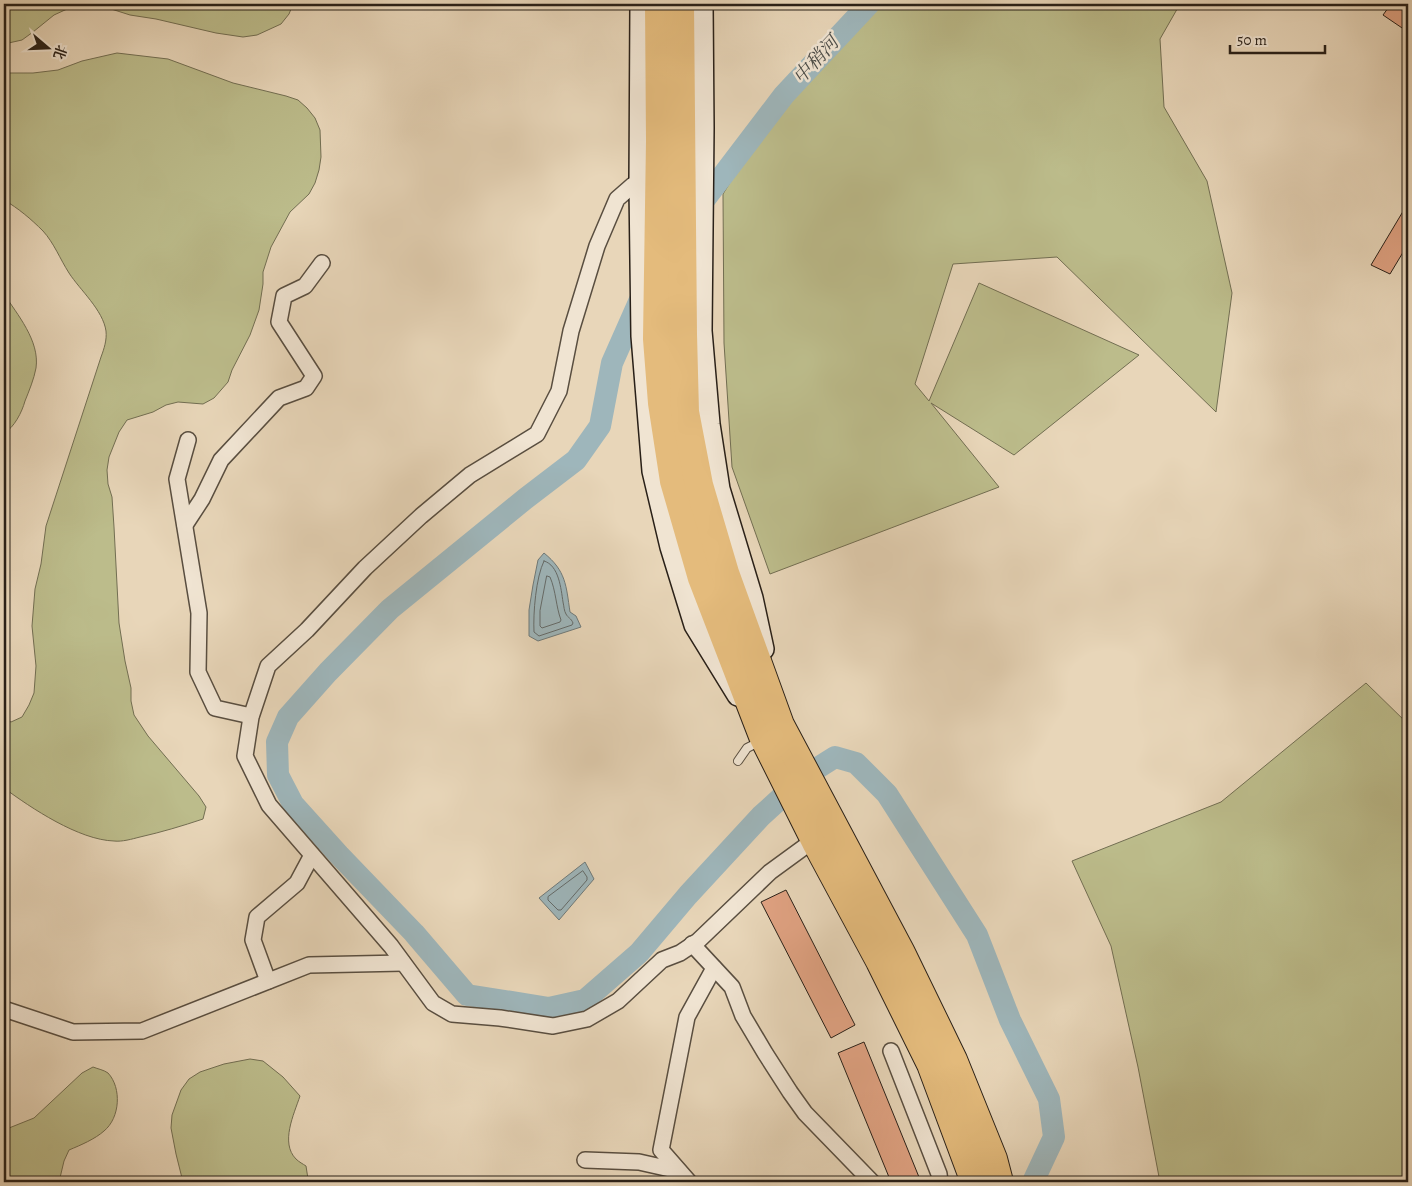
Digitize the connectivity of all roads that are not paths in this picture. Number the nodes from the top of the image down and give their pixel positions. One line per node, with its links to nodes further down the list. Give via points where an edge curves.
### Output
1 (641, 4): 6 (street)
2 (658, 4): 5 (highway)
3 (680, 4): 5 (highway)
4 (702, 4): 5 (street)
5 (682, 136): 8 (highway); 12 (street, via 701,268 701,331 708,424 719,489 752,598)
6 (640, 186): 8 (street); 11 (street, via 633,185 617,199 597,246 571,331 559,392 537,434 470,475 365,568 268,666)
7 (322, 264): 10 (street, via 305,286 284,296 279,322 314,376 306,388 279,398 221,460 202,499)
8 (661, 336): 12 (highway, via 685,412 699,485); 12 (street, via 652,471 671,547 695,625)
9 (188, 440): 10 (street, via 177,479)
10 (184, 525): 11 (street, via 199,613 198,672 215,708)
11 (251, 716): 15 (street, via 245,756 270,805)
12 (770, 733): 13 (lane, via 747,748); 14 (highway)
13 (738, 761)
14 (826, 837): 16 (street, via 807,845 770,872); 23 (highway, via 901,953 953,1060); 27 (highway, via 880,961 931,1064)
15 (312, 855): 17 (street); 19 (street, via 297,884 257,917 253,940)
16 (692, 944): 17 (street, via 662,960 618,1001 587,1019 553,1026 452,1014 433,1003); 18 (street)
17 (403, 963): 19 (street, via 309,965)
18 (714, 968): 24 (street, via 687,1017 661,1150); 25 (street, via 732,987 743,1016 805,1113)
19 (268, 981): 20 (street, via 142,1031 73,1032)
20 (4, 1009)
21 (891, 1051): 26 (street)
22 (584, 1160): 24 (street, via 639,1162)
23 (996, 1171)
24 (684, 1177)
25 (872, 1182)
26 (940, 1182)
27 (975, 1182)

